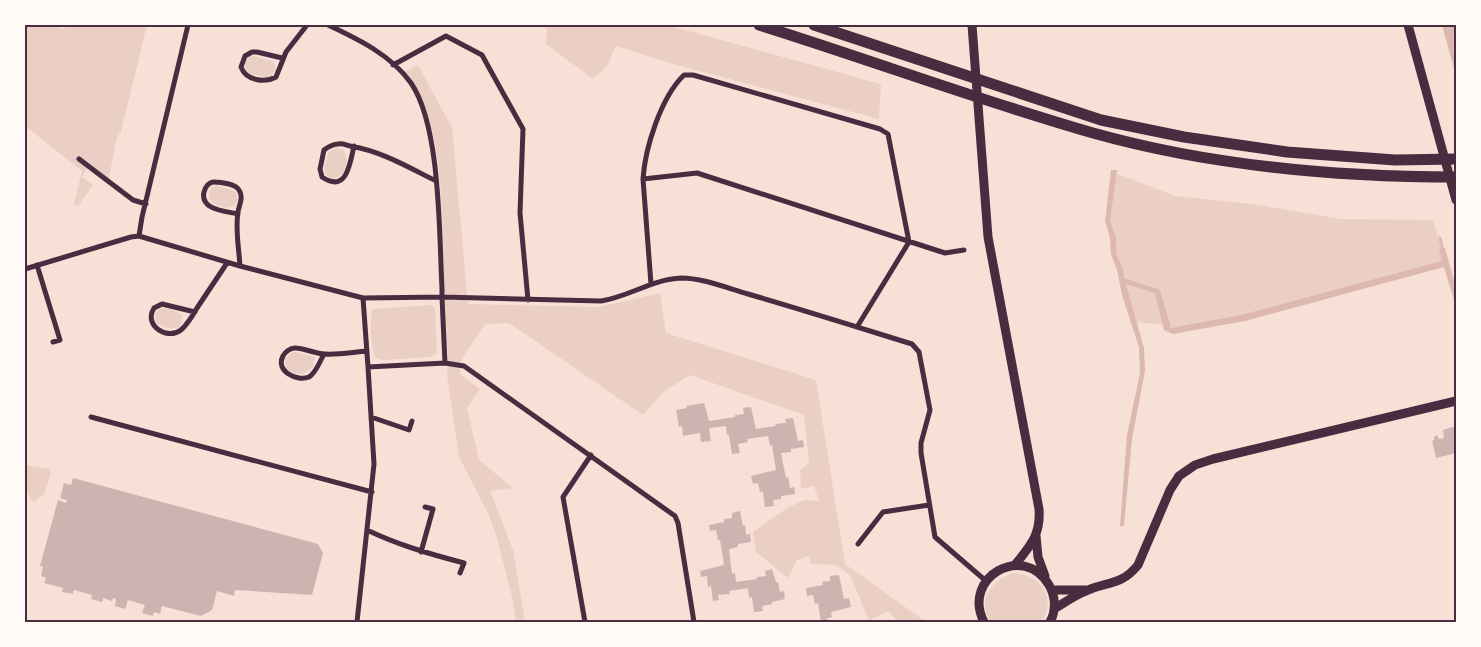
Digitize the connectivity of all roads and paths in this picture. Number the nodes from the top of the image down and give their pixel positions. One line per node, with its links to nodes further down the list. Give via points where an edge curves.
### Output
1 (188, 25): 17 (street)
2 (307, 25): 8 (street)
3 (328, 25): 9 (street, via 369,45)
4 (759, 25): 13 (highway, via 1095,133 1182,153 1284,169 1394,177)
5 (814, 25): 12 (highway, via 1101,120 1184,138 1287,152 1395,160)
6 (972, 25): 46 (street, via 988,237 1037,492 1040,518)
7 (1408, 25): 16 (street)
8 (282, 58): 8 (street, via 252,52 245,56 241,68 250,78 271,80 276,77)
9 (393, 65): 15 (street, via 411,83 422,106); 29 (street, via 446,36 482,55 523,129 520,213)
10 (354, 146): 10 (street, via 343,179 335,182 322,177 320,169 324,150 338,144); 15 (street, via 382,154)
11 (79, 159): 17 (street, via 132,200)
12 (1456, 159)
13 (1456, 177)
14 (643, 180): 20 (street, via 697,173); 20 (street, via 644,164 660,112 675,83 684,75 693,74 888,134); 26 (street)
15 (436, 181): 27 (street)
16 (1455, 197)
17 (146, 204): 19 (street)
18 (238, 214): 18 (street, via 210,208 204,198 208,184 236,186 242,197); 24 (street)
19 (139, 236): 22 (street); 23 (street)
20 (909, 242): 21 (street, via 945,252); 31 (street)
21 (964, 250)
22 (228, 263): 24 (street); 30 (street)
23 (37, 265): 25 (street); 32 (street, via 60,340)
24 (240, 266): 28 (street)
25 (25, 268)
26 (651, 284): 29 (street, via 601,301); 31 (street, via 681,278 699,280)
27 (442, 297): 28 (street); 29 (street); 35 (street)
28 (364, 298): 33 (street)
29 (528, 300)
30 (195, 312): 30 (street, via 162,304 154,308 150,317 160,330 174,333 179,332)
31 (857, 327): 43 (street, via 912,344 919,352 930,410 921,443)
32 (53, 342)
33 (367, 351): 34 (street); 36 (street)
34 (324, 354): 34 (street, via 309,377 303,378 283,370 282,356 287,350 293,348)
35 (444, 362): 36 (street); 41 (street, via 464,366)
36 (368, 367): 39 (street)
37 (1454, 402): 54 (street, via 1195,465 1179,476 1170,490 1138,565 1130,575)
38 (91, 416): 42 (street)
39 (371, 417): 40 (street, via 409,430); 42 (street)
40 (412, 421)
41 (591, 455): 57 (street, via 563,497); 58 (street, via 675,516)
42 (372, 492): 45 (street)
43 (929, 505): 47 (street, via 882,512); 52 (street, via 935,537)
44 (425, 507): 48 (street, via 433,509)
45 (367, 530): 48 (street); 56 (street)
46 (1036, 536): 49 (street); 51 (street, via 1038,557)
47 (858, 544)
48 (420, 552): 50 (street, via 464,563)
49 (1014, 565): 51 (street, via 1026,566); 52 (street, via 995,572)
50 (460, 573)
51 (1046, 578): 53 (street)
52 (986, 581): 59 (street, via 978,602)
53 (1052, 590): 54 (street); 55 (street)
54 (1086, 590): 55 (street)
55 (1054, 609): 60 (street)
56 (357, 622)
57 (585, 622)
58 (694, 622)
59 (984, 622)
60 (1050, 622)

